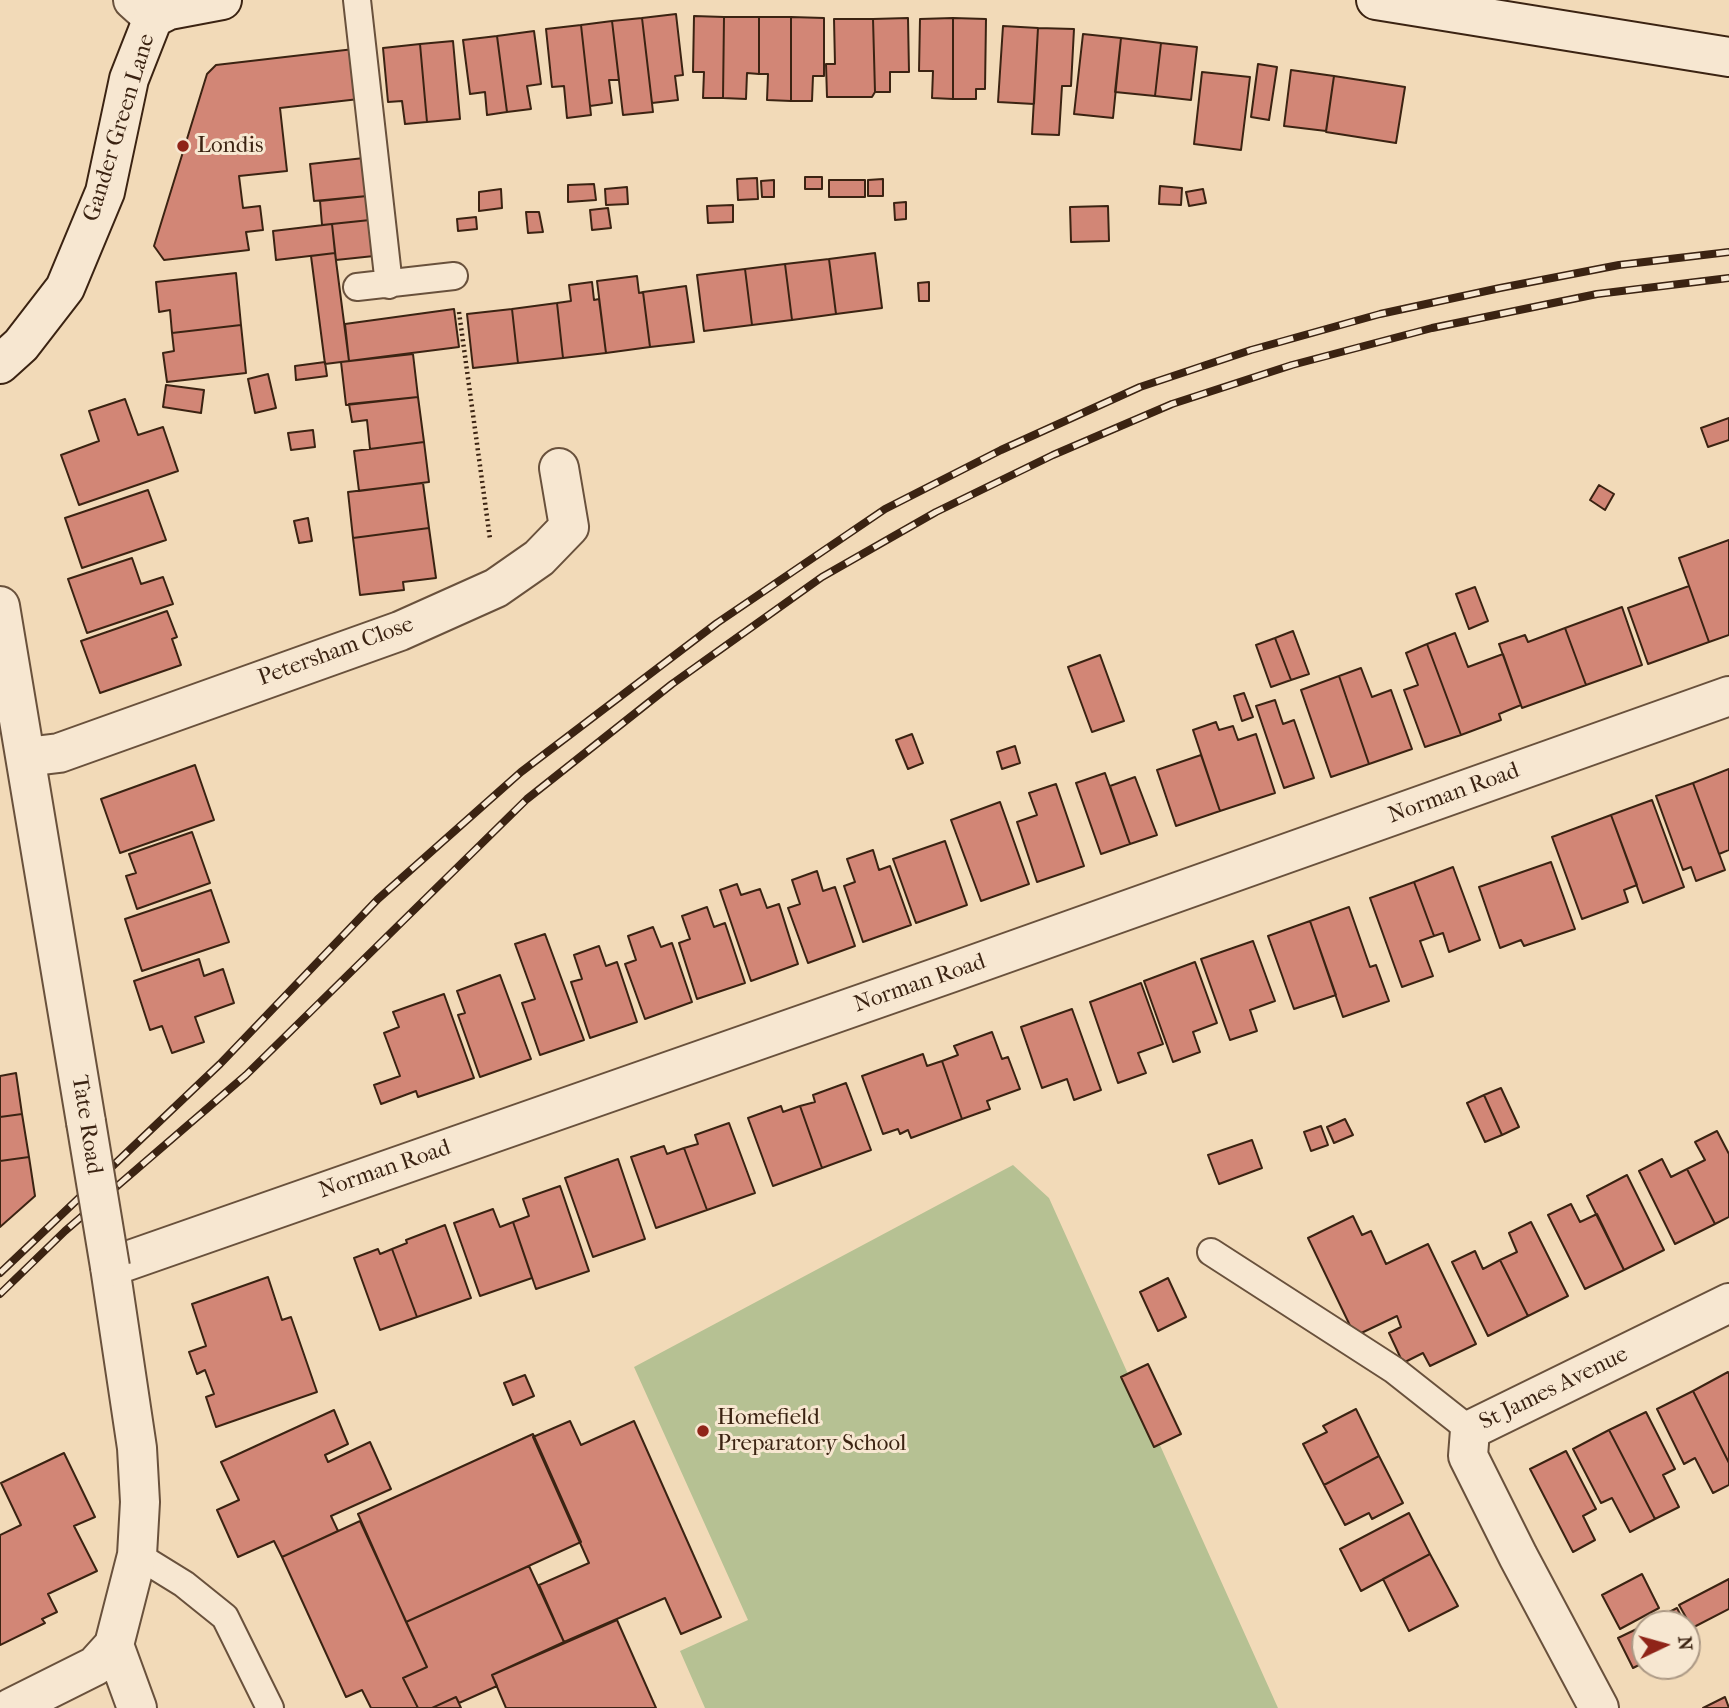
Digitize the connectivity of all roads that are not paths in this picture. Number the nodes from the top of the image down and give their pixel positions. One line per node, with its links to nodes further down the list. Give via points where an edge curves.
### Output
1 (222, 0): 4 (street, Gander Green Lane, via 169,10)
2 (357, 0): 7 (lane)
3 (1376, 0): 5 (street)
4 (143, 9): 9 (street, Gander Green Lane, via 105,192 65,288 21,345)
5 (1729, 57)
6 (454, 276): 7 (lane)
7 (389, 285): 8 (lane)
8 (357, 287)
9 (0, 364)
10 (559, 468): 14 (street, Petersham Close, via 569,527 539,558 496,588 387,636 59,753)
11 (0, 606): 12 (street, Tate Road)
12 (6, 677): 14 (street, Tate Road)
13 (1729, 696): 16 (street, Norman Road)
14 (26, 757): 16 (street, Tate Road, bridge)
15 (1211, 1252): 18 (lane, via 1394,1370)
16 (110, 1267): 19 (street, Tate Road, via 137,1448)
17 (1729, 1303): 18 (street, St James Avenue)
18 (1470, 1430): 24 (street, St James Avenue, via 1468,1456)
19 (137, 1555): 20 (street, Tate Road); 23 (lane, via 225,1617)
20 (114, 1645): 21 (street, via 95,1666); 22 (street)
21 (11, 1708)
22 (137, 1708)
23 (270, 1708)
24 (1599, 1708)

